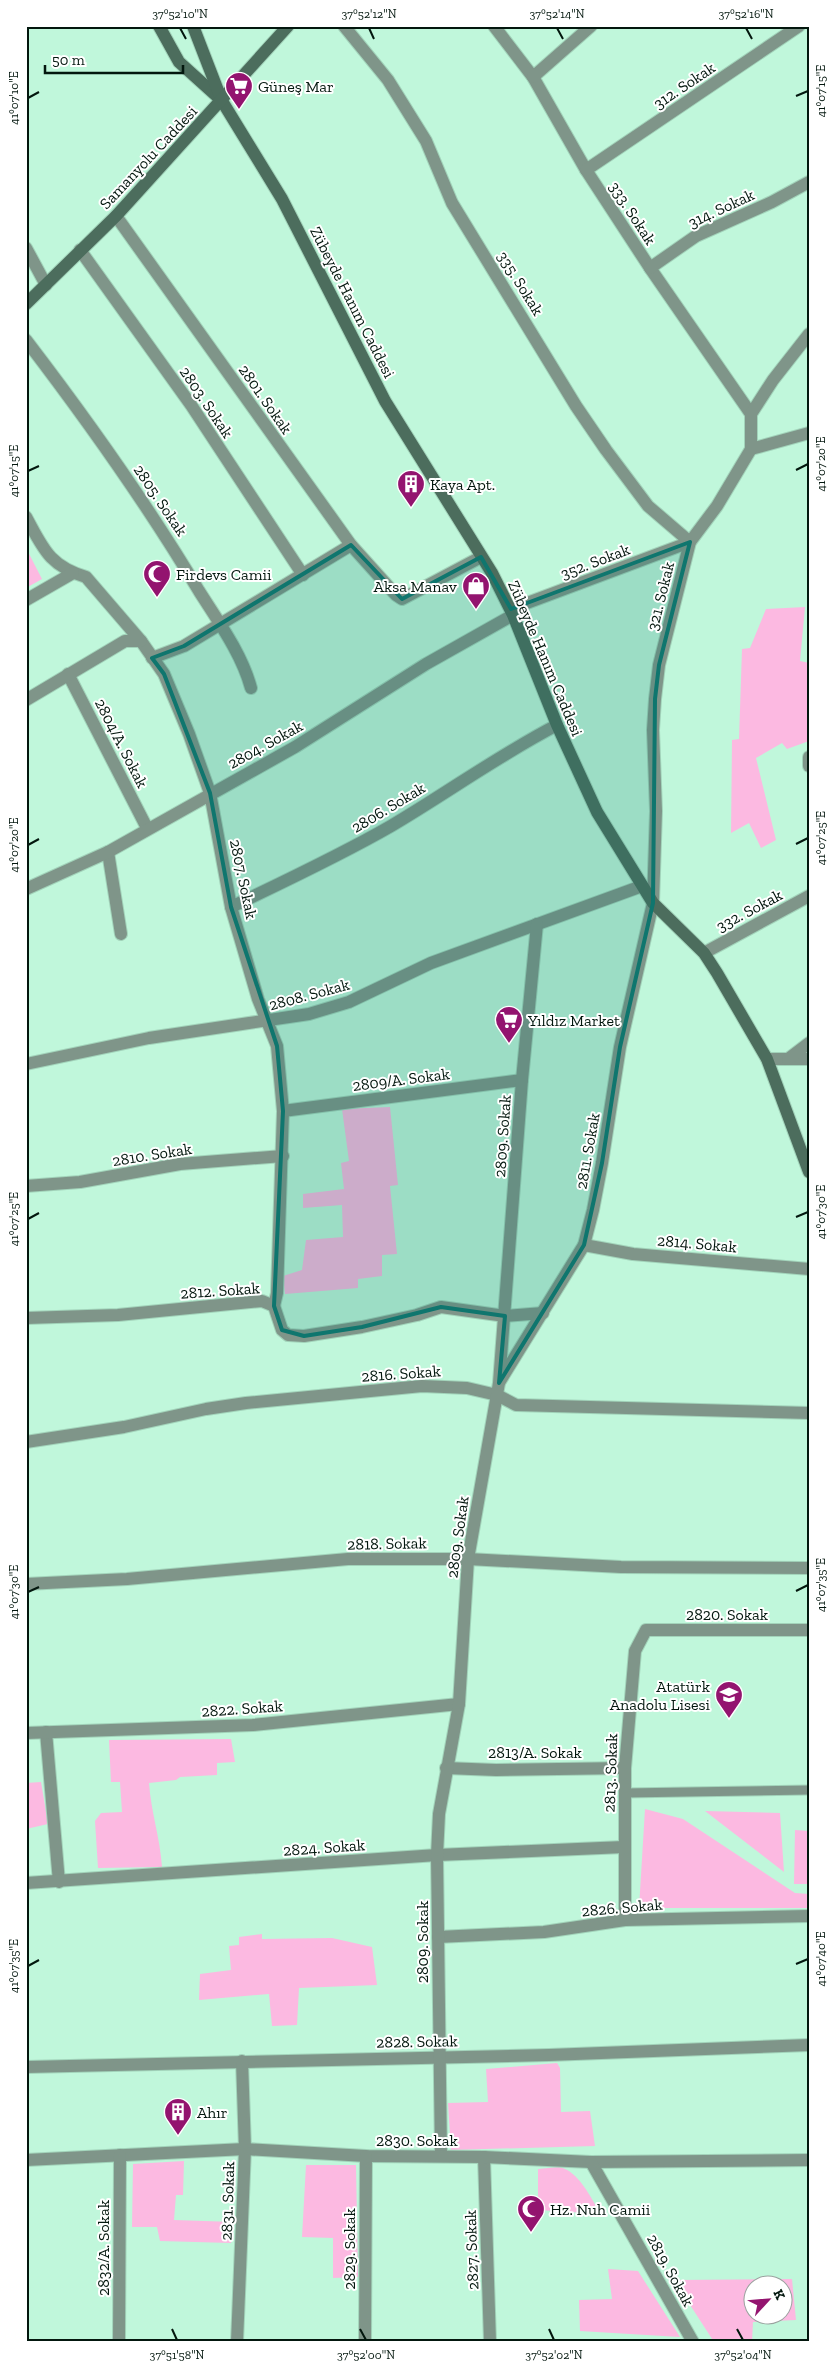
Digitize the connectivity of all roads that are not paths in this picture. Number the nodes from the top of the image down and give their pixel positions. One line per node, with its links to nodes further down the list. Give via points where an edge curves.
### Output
1 (158, 26): 9 (street, Zübeyde Hanım Caddesi, via 179,62)
2 (193, 26): 9 (street, Zübeyde Hanım Caddesi)
3 (288, 26): 9 (street, Samanyolu Caddesi)
4 (344, 26): 24 (street, 335. Sokak, via 388,80 426,142 452,203 576,406 648,506)
5 (494, 26): 8 (street, 333. Sokak)
6 (591, 26): 8 (street)
7 (800, 26): 10 (street, 312. Sokak)
8 (533, 77): 10 (street, 333. Sokak)
9 (222, 101): 12 (street, Samanyolu Caddesi); 26 (street, Zübeyde Hanım Caddesi, via 287,208 385,401)
10 (586, 170): 15 (street, 333. Sokak)
11 (809, 182): 15 (street, 314. Sokak, via 696,236)
12 (116, 216): 14 (street, Samanyolu Caddesi); 25 (street, 2801. Sokak)
13 (26, 248): 16 (street)
14 (80, 250): 16 (street, Samanyolu Caddesi); 28 (street, 2803. Sokak, via 190,405)
15 (650, 268): 20 (street, 333. Sokak)
16 (46, 285): 17 (street, Samanyolu Caddesi)
17 (26, 304)
18 (809, 334): 20 (street)
19 (26, 340): 31 (street, 2805. Sokak, via 154,516)
20 (751, 414): 22 (street)
21 (809, 433): 22 (street)
22 (752, 449): 24 (street, 321. Sokak)
23 (26, 517): 27 (street, 2807. Sokak, via 48,556)
24 (690, 542): 30 (street, 352. Sokak); 46 (street, 321. Sokak, via 659,665 655,699)
25 (351, 545): 26 (street, 2801. Sokak, via 402,599); 28 (street)
26 (481, 557): 30 (street, Zübeyde Hanım Caddesi)
27 (73, 573): 29 (street); 32 (street, 2807. Sokak, via 86,577)
28 (303, 576): 31 (street)
29 (26, 600)
30 (512, 612): 37 (street, Zübeyde Hanım Caddesi); 40 (street, 2804. Sokak, via 295,747)
31 (220, 626): 33 (street, via 172,653); 35 (street, 2805. Sokak)
32 (141, 641): 33 (street, 2807. Sokak); 34 (street, via 125,641)
33 (152, 658): 40 (street, 2807. Sokak, via 167,683)
34 (68, 674): 36 (street); 41 (street, 2804/A. Sokak)
35 (251, 688)
36 (26, 700)
37 (557, 725): 43 (street, Zübeyde Hanım Caddesi, via 597,812); 47 (street, 2806. Sokak, via 489,763 391,826)
38 (809, 757): 39 (street)
39 (809, 766)
40 (210, 793): 41 (street, 2804. Sokak); 47 (street, 2807. Sokak)
41 (147, 828): 42 (street, 2804. Sokak)
42 (108, 852): 44 (street, 2804. Sokak); 49 (street)
43 (642, 886): 46 (street, Zübeyde Hanım Caddesi); 48 (street, 2808. Sokak)
44 (26, 889)
45 (809, 896): 50 (street, 332. Sokak)
46 (653, 903): 50 (street, Zübeyde Hanım Caddesi); 62 (street, 2811. Sokak, via 620,1048 602,1163)
47 (231, 907): 51 (street, 2807. Sokak)
48 (537, 924): 51 (street, 2808. Sokak, via 431,963 349,1002); 57 (street, 2809. Sokak)
49 (122, 934)
50 (704, 953): 54 (street, Zübeyde Hanım Caddesi)
51 (268, 1022): 56 (street, 2808. Sokak, via 149,1038); 58 (street, 2807. Sokak, via 277,1046)
52 (809, 1043): 55 (street)
53 (809, 1058): 55 (street)
54 (767, 1059): 55 (street); 60 (street, Zübeyde Hanım Caddesi)
55 (788, 1059)
56 (26, 1064)
57 (522, 1080): 58 (street, 2809/A. Sokak); 66 (street, 2809. Sokak)
58 (283, 1111): 59 (street, 2807. Sokak)
59 (282, 1156): 61 (street, 2810. Sokak, via 180,1164 80,1182); 64 (street, 2807. Sokak)
60 (809, 1172)
61 (26, 1186)
62 (584, 1245): 63 (street, 2814. Sokak, via 632,1254); 65 (street, 2811. Sokak)
63 (809, 1269)
64 (274, 1306): 66 (street, 2812. Sokak, via 282,1330 304,1336 362,1327 441,1307); 67 (street, 2812. Sokak, via 262,1301 118,1315)
65 (543, 1313): 66 (street, 2812. Sokak); 68 (street, 2811. Sokak)
66 (506, 1316): 68 (street, 2809. Sokak)
67 (26, 1318)
68 (498, 1389): 69 (street, 2816. Sokak, via 516,1405); 70 (street, 2816. Sokak, via 422,1386 246,1403); 71 (street, 2809. Sokak)
69 (809, 1413)
70 (26, 1442)
71 (468, 1559): 72 (street, 2818. Sokak, via 621,1567); 73 (street, 2818. Sokak, via 348,1559 126,1579); 76 (street, 2809. Sokak)
72 (809, 1568)
73 (26, 1584)
74 (646, 1630): 75 (street, 2820. Sokak); 80 (street, 2813. Sokak, via 635,1651)
75 (809, 1630)
76 (459, 1704): 77 (street, 2822. Sokak, via 253,1725); 79 (street, 2809. Sokak)
77 (46, 1732): 78 (street, 2822. Sokak); 85 (street)
78 (26, 1733)
79 (446, 1768): 80 (street, 2813/A. Sokak); 84 (street, 2809. Sokak)
80 (625, 1768): 82 (street, 2813. Sokak)
81 (809, 1790): 82 (lane)
82 (626, 1793): 83 (street, 2813. Sokak)
83 (624, 1847): 84 (street, 2824. Sokak); 88 (street, 2813. Sokak)
84 (437, 1855): 85 (street, 2824. Sokak); 89 (street, 2809. Sokak)
85 (59, 1882): 86 (street, 2824. Sokak)
86 (26, 1883)
87 (809, 1916): 88 (street, 2826. Sokak)
88 (625, 1920): 89 (street, 2826. Sokak, via 544,1932)
89 (438, 1937): 91 (street, 2809. Sokak)
90 (809, 2045): 91 (street, 2828. Sokak)
91 (438, 2057): 92 (street, 2828. Sokak); 97 (street, 2809. Sokak)
92 (242, 2061): 93 (street, 2828. Sokak); 94 (street, 2831. Sokak)
93 (26, 2067)
94 (245, 2149): 95 (street, 2830. Sokak); 96 (street, 2830. Sokak); 103 (street, 2831. Sokak)
95 (120, 2155): 99 (street, 2830. Sokak); 102 (street, 2832/A. Sokak)
96 (366, 2156): 97 (street, 2830. Sokak); 104 (street, 2829. Sokak)
97 (441, 2156): 98 (street, 2830. Sokak)
98 (484, 2156): 101 (street, 2830. Sokak); 105 (street, 2827. Sokak)
99 (26, 2160)
100 (809, 2160): 101 (street, 2830. Sokak)
101 (591, 2162): 106 (street, 2819. Sokak)
102 (119, 2342)
103 (237, 2342)
104 (365, 2342)
105 (490, 2342)
106 (693, 2342)

